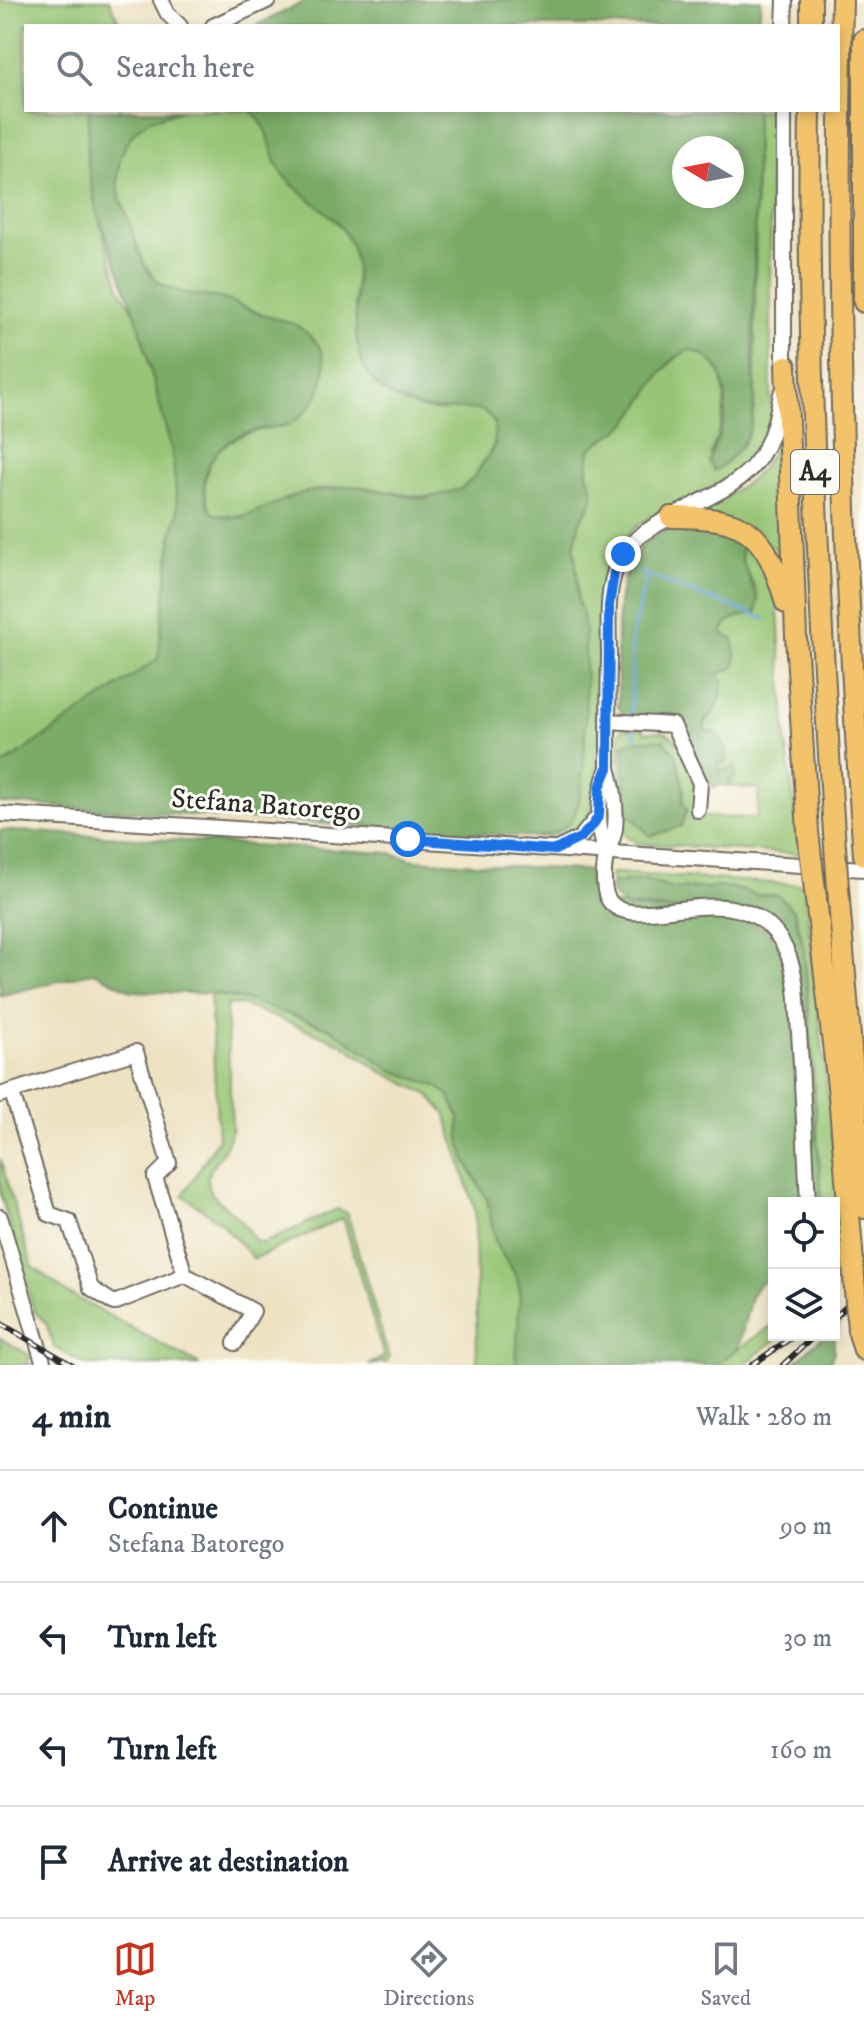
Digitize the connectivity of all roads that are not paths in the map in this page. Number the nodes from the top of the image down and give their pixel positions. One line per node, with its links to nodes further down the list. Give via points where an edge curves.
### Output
1 (161, 0): 6 (street)
2 (269, 0): 7 (street)
3 (785, 0): 8 (street)
4 (811, 0): 9 (highway)
5 (842, 0): 18 (highway, A4, via 842,361)
6 (178, 24)
7 (217, 24)
8 (784, 24)
9 (811, 24)
10 (864, 40): 13 (highway)
11 (784, 112): 14 (street)
12 (810, 112): 30 (highway, A4, bridge, via 818,559)
13 (864, 302)
14 (786, 366): 15 (street, via 774,430 762,456 734,483); 16 (highway)
15 (671, 517): 16 (highway, via 731,522 759,540 779,577); 19 (street, via 639,536 614,573)
16 (796, 637): 34 (highway, bridge, via 808,832)
17 (864, 662): 18 (highway)
18 (853, 700): 24 (highway, A4)
19 (608, 721): 20 (street); 21 (street, via 673,725 700,783)
20 (608, 768): 23 (street, via 600,787); 26 (street, via 615,828)
21 (698, 810)
22 (0, 814): 25 (street, Stefana Batorego)
23 (599, 815): 25 (street, via 580,838); 26 (street)
24 (863, 845)
25 (555, 850): 26 (street, Stefana Batorego)
26 (606, 853): 27 (street, Stefana Batorego); 29 (street, via 606,892 623,911 732,908 766,924 785,948 796,985)
27 (864, 869)
28 (6, 1094): 32 (street, via 49,1214 69,1221 91,1288 114,1303); 32 (street, via 136,1052 169,1163 155,1177)
29 (808, 1197)
30 (864, 1208)
31 (0, 1217): 35 (street)
32 (185, 1275): 33 (street, via 253,1311)
33 (235, 1343)
34 (864, 1350)
35 (44, 1365)

